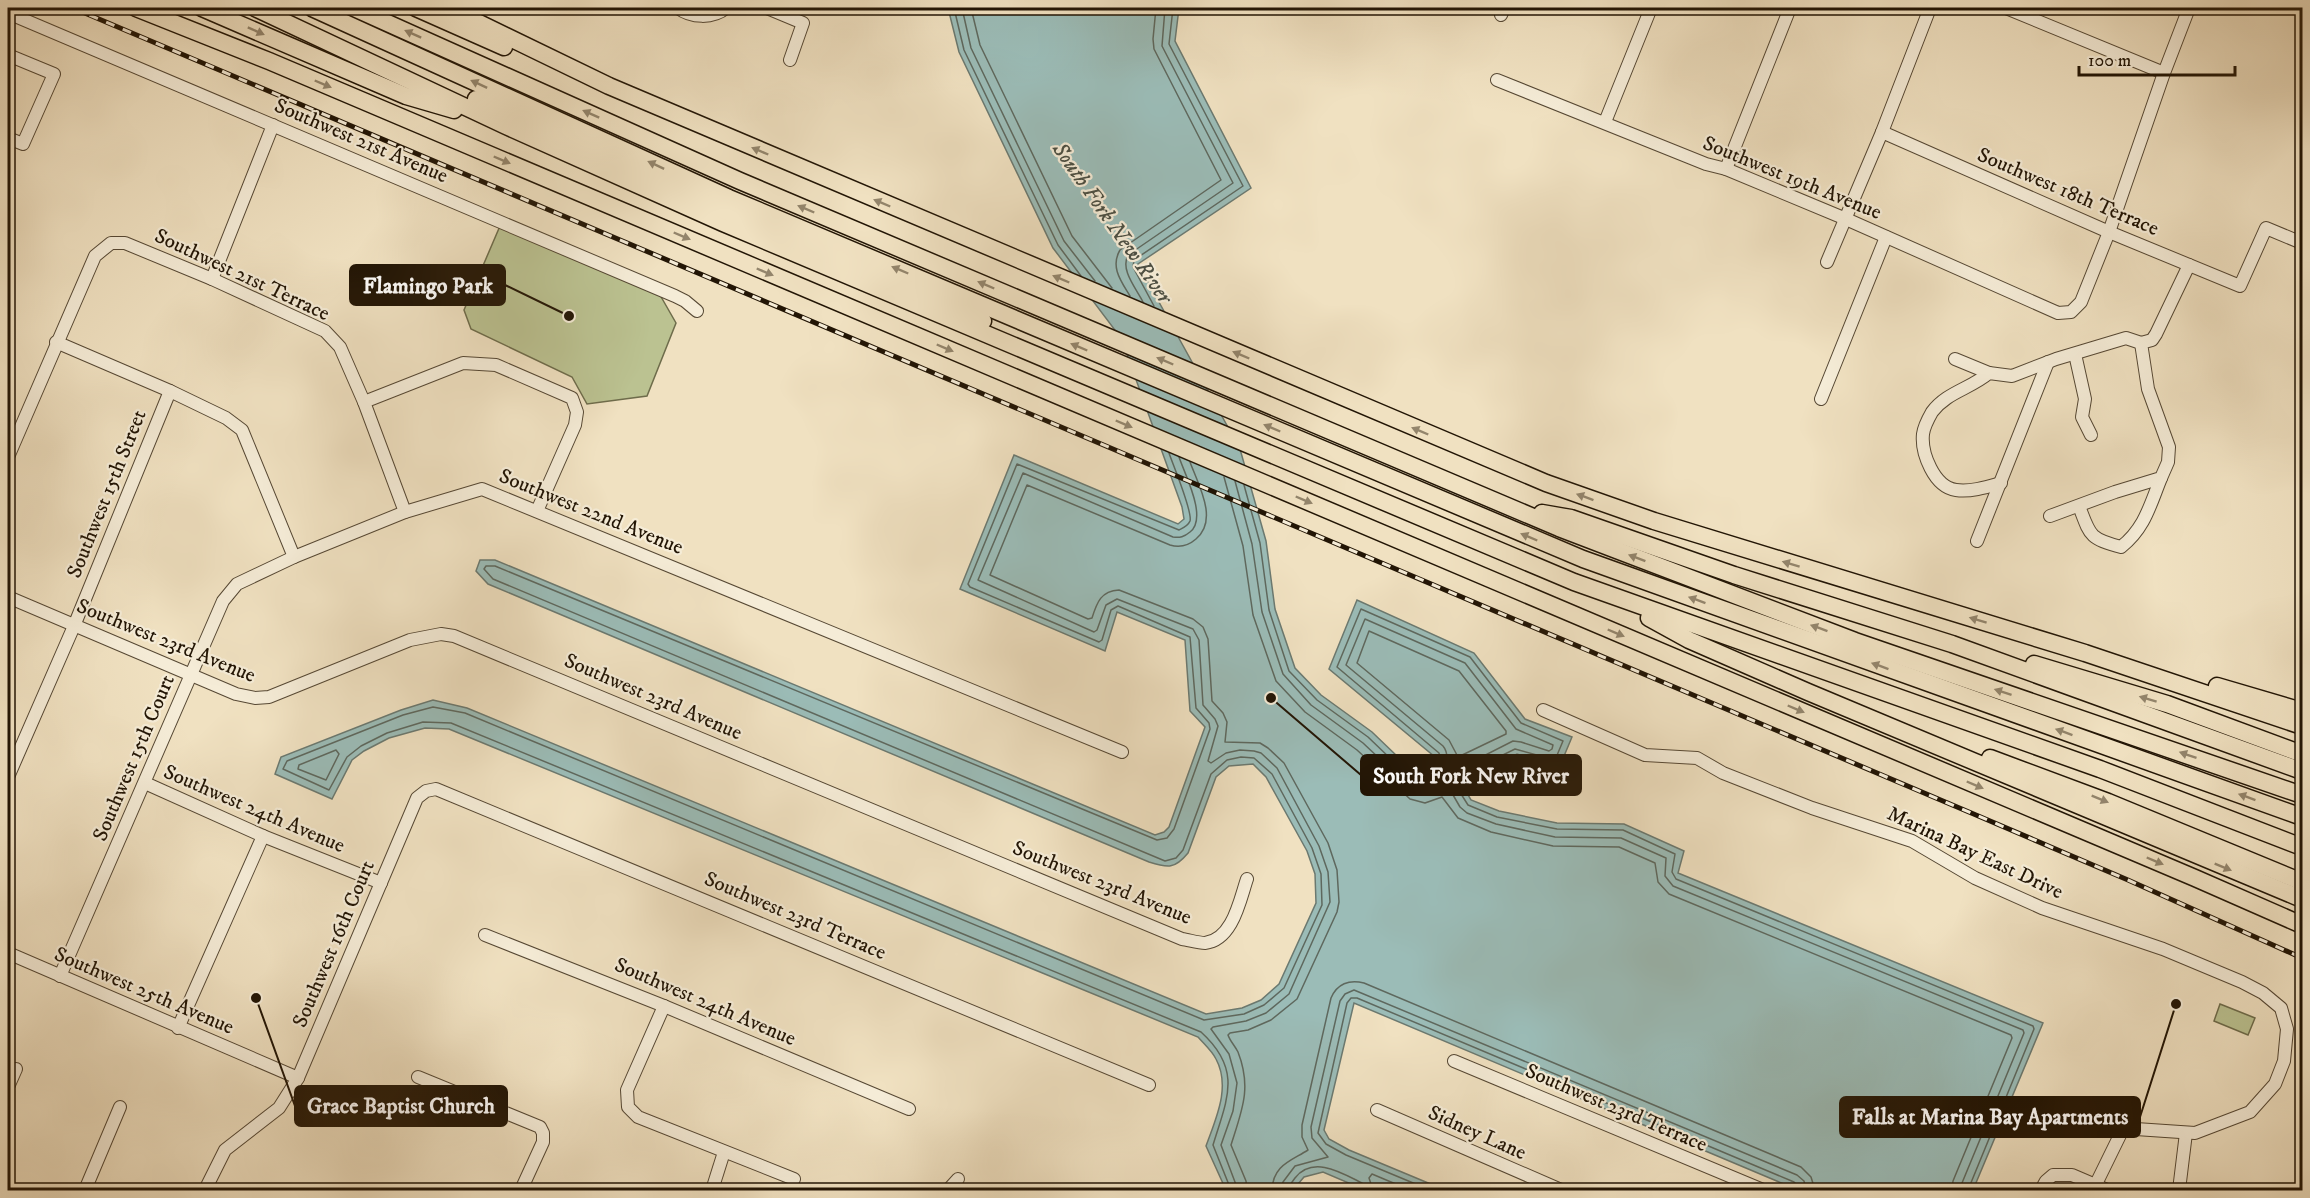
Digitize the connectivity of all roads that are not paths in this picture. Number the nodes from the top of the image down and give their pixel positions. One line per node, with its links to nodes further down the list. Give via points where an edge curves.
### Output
1 (136, 8): 21 (highway)
2 (163, 8): 21 (highway)
3 (202, 8): 27 (highway, one-way to 27, via 406,96)
4 (255, 8): 27 (highway)
5 (272, 8): 31 (highway)
6 (312, 8): 60 (highway, one-way to 6, via 1172,386 729,198)
7 (354, 8): 57 (highway, one-way to 7, via 1571,518 1508,506 740,181)
8 (416, 8): 24 (highway, via 549,67)
9 (448, 8): 24 (highway)
10 (678, 8): 11 (street, via 685,13 710,15)
11 (726, 8)
12 (767, 8): 20 (street, via 803,23)
13 (1651, 8): 25 (street)
14 (1790, 8): 30 (street)
15 (1930, 8): 28 (street)
16 (2006, 8): 22 (street)
17 (2189, 8): 22 (street)
18 (8, 12): 26 (street, Southwest 21st Avenue)
19 (8, 55): 29 (street, via 54,74 23,144)
20 (790, 60)
21 (269, 61): 86 (highway, one-way to 86)
22 (2164, 73): 33 (street)
23 (1497, 80): 25 (street, Southwest 19th Avenue)
24 (609, 86): 65 (highway, one-way to 24, via 1564,490)
25 (1605, 122): 30 (street, Southwest 19th Avenue)
26 (273, 125): 38 (street); 39 (street, Southwest 21st Avenue, via 675,296)
27 (506, 126): 31 (highway)
28 (1882, 132): 32 (street); 33 (street, Southwest 18th Terrace)
29 (8, 138)
30 (1726, 169): 32 (street, Southwest 19th Avenue)
31 (725, 218): 60 (highway)
32 (1846, 219): 34 (street, Southwest 19th Avenue); 36 (street)
33 (2109, 232): 34 (street, Southwest 19th Avenue, via 2081,302 2071,312 2058,313); 37 (street, Southwest 18th Terrace)
34 (1886, 237): 47 (street)
35 (2302, 243): 37 (street, Southwest 18th Terrace, via 2266,228 2240,286)
36 (1827, 262)
37 (2189, 265): 41 (street, via 2156,334 2152,340)
38 (213, 279): 40 (street, Southwest 21st Terrace, via 125,243 111,243 95,256); 48 (street, Southwest 21st Terrace, via 325,331 340,347)
39 (697, 311)
40 (56, 342): 46 (street); 50 (street)
41 (2141, 343): 42 (street, via 2126,338); 51 (street, via 2148,388 2169,447)
42 (2074, 354): 44 (street); 49 (street, via 2085,399 2082,417)
43 (1955, 359): 45 (street)
44 (2048, 362): 45 (street, via 2012,376); 52 (street)
45 (1989, 373): 52 (street, via 1944,398 1927,421 1923,447 1940,482 1954,490)
46 (170, 391): 59 (street, via 226,417 242,430); 63 (street, Southwest 15th Street)
47 (1821, 399)
48 (364, 402): 54 (street, via 462,363 496,365 572,398 578,412 575,425); 55 (street, Southwest 21st Terrace)
49 (2091, 435)
50 (8, 457)
51 (2161, 478): 53 (street); 53 (street, via 2142,526 2121,547 2090,534)
52 (2001, 483): 58 (street)
53 (2079, 506): 56 (street)
54 (537, 511): 55 (street, Southwest 22nd Avenue, via 482,489); 71 (street, Southwest 22nd Avenue)
55 (405, 512): 59 (street, Southwest 22nd Avenue)
56 (2050, 516)
57 (1595, 534): 64 (highway); 77 (highway, one-way to 57, via 1887,652)
58 (1977, 541)
59 (294, 557): 66 (street, Southwest 15th Court, via 237,584 223,601)
60 (1578, 571): 61 (highway); 78 (highway, one-way to 60); 79 (highway, via 1633,595 2114,763)
61 (1601, 592): 69 (highway, via 1689,639); 81 (highway, via 2100,769)
62 (8, 597): 63 (street, Southwest 23rd Avenue)
63 (74, 626): 66 (street, Southwest 23rd Avenue); 74 (street, Southwest 15th Street)
64 (1952, 644): 72 (highway, one-way to 64, via 2148,699); 73 (highway)
65 (2085, 653): 68 (highway, via 2139,661); 70 (highway)
66 (191, 674): 75 (street, Southwest 15th Court); 82 (street, Southwest 23rd Avenue, via 236,694 269,697 410,640 441,634 454,636 1182,939 1206,943 1221,936 1234,918)
67 (1543, 710): 101 (street, Marina Bay East Drive, via 1645,755 1697,758 1723,773 1803,805 1912,841 1975,878 2042,908 2163,949 2263,993 2281,1008 2287,1029 2284,1061 2275,1084 2250,1112 2195,1133)
68 (2302, 711)
69 (1867, 716): 83 (highway, one-way to 83, via 2084,792); 85 (highway, one-way to 85)
70 (2302, 726)
71 (1122, 752)
72 (2302, 753)
73 (2302, 771)
74 (8, 777)
75 (145, 783): 80 (street, Southwest 24th Avenue); 89 (street, Southwest 15th Court)
76 (426, 791): 84 (street, Southwest 16th Court, via 417,798); 96 (street, Southwest 23rd Terrace, via 436,789)
77 (2302, 795)
78 (2302, 817)
79 (2302, 835)
80 (263, 836): 84 (street, Southwest 24th Avenue); 91 (street)
81 (2302, 848)
82 (1247, 879)
83 (2302, 882)
84 (381, 883): 95 (street, Southwest 16th Court)
85 (2302, 900)
86 (2302, 926)
87 (485, 934): 90 (street, Southwest 24th Avenue)
88 (8, 953): 89 (street, Southwest 25th Avenue)
89 (60, 976): 91 (street, Southwest 25th Avenue)
90 (664, 1006): 99 (street, Southwest 24th Avenue); 102 (street, via 627,1090 628,1107 638,1117)
91 (178, 1028): 95 (street, Southwest 25th Avenue)
92 (1454, 1061): 112 (street, Southwest 23rd Terrace)
93 (15, 1069): 97 (street)
94 (418, 1077): 108 (street, via 540,1127 543,1142)
95 (298, 1078): 107 (street, Southwest 16th Court, via 279,1108 225,1150)
96 (1149, 1085)
97 (8, 1088)
98 (120, 1107): 106 (street)
99 (909, 1109)
100 (1377, 1110): 111 (street, Sidney Lane)
101 (2186, 1132): 105 (street, Marina Bay East Drive, via 2122,1131); 114 (street)
102 (724, 1152): 103 (street); 109 (street)
103 (794, 1179)
104 (958, 1179): 110 (street)
105 (2101, 1184): 113 (street, via 2072,1175 2054,1175)
106 (85, 1191)
107 (205, 1191)
108 (521, 1191)
109 (712, 1191)
110 (948, 1191)
111 (1561, 1191)
112 (1763, 1191)
113 (2041, 1191)
114 (2179, 1191)

